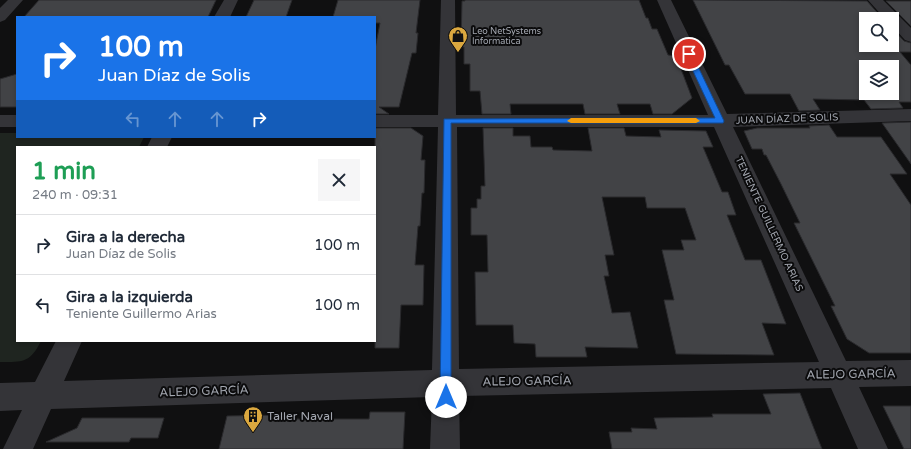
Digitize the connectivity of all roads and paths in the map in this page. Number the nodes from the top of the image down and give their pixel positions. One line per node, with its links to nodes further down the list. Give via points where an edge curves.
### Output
1 (16, 0): 7 (street)
2 (231, 0): 6 (street)
3 (448, 0): 13 (street)
4 (664, 0): 14 (street, TENIENTE GUILLERMO ARIAS)
5 (875, 0): 8 (street)
6 (223, 16)
7 (0, 17)
8 (911, 37)
9 (911, 115): 14 (street, JUAN DÍAZ DE SOLIS)
10 (0, 121): 11 (street)
11 (16, 121)
12 (376, 121): 13 (street, JUAN DÍAZ DE SOLIS)
13 (447, 121): 14 (street, JUAN DÍAZ DE SOLIS); 18 (street)
14 (720, 121): 17 (street, TENIENTE GUILLERMO ARIAS)
15 (68, 342): 19 (street)
16 (911, 373): 17 (street, ALEJO GARCÍA)
17 (838, 374): 18 (street, ALEJO GARCÍA); 23 (street, TENIENTE GUILLERMO ARIAS)
18 (446, 384): 19 (street, ALEJO GARCÍA); 22 (street)
19 (44, 396): 20 (street, ALEJO GARCÍA); 21 (street)
20 (0, 397)
21 (18, 449)
22 (445, 449)
23 (873, 449)

